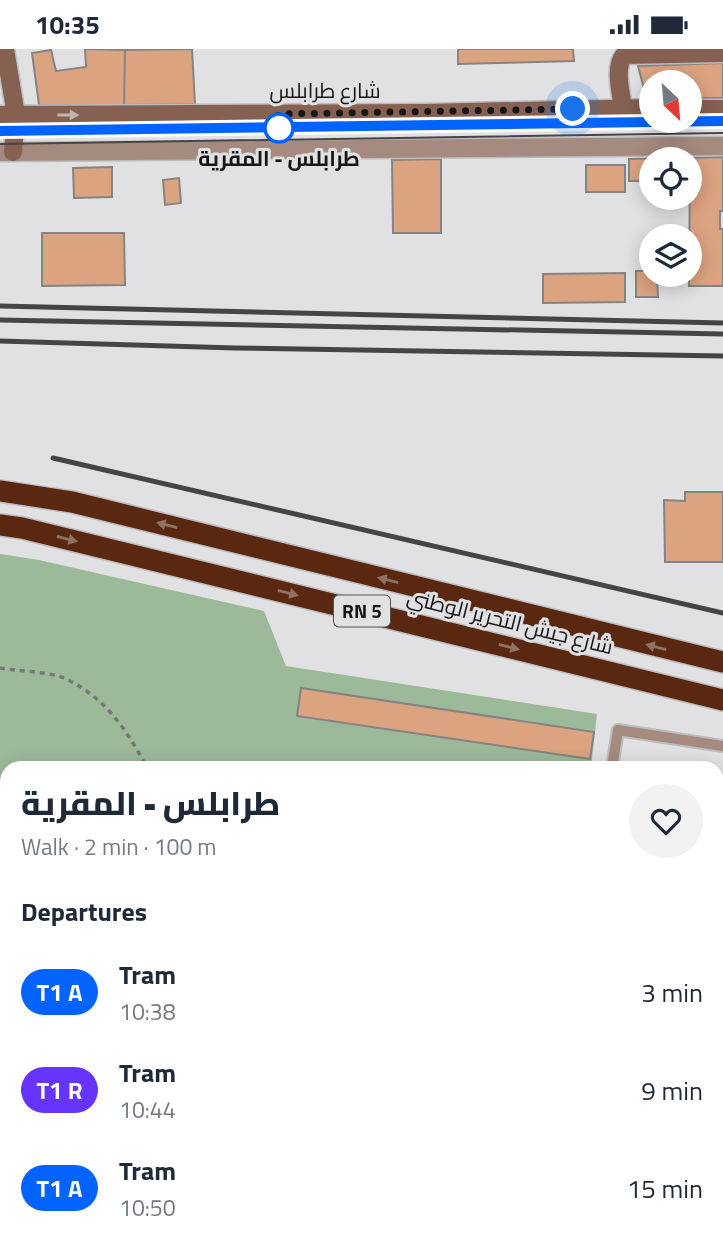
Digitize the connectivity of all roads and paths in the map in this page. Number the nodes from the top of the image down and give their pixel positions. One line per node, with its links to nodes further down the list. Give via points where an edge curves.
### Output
1 (5, 49): 7 (main road)
2 (723, 53): 3 (main road, via 624,55 619,74)
3 (623, 108): 4 (main road, شارع طرابلس); 7 (main road, شارع طرابلس, one-way to 3)
4 (639, 108)
5 (702, 109): 6 (main road)
6 (723, 109)
7 (8, 115): 9 (main road)
8 (723, 146): 9 (street)
9 (6, 152)
10 (0, 491): 12 (highway, شارع جيش التحرير الوطني / RN 5, one-way to 10, via 158,522)
11 (0, 525): 14 (highway, شارع جيش التحرير الوطني / RN 5, one-way to 14)
12 (723, 662)
13 (0, 669): 16 (path, via 63,677 114,715)
14 (723, 700)
15 (723, 746): 17 (lane, via 618,730)
16 (143, 761)
17 (613, 761)

